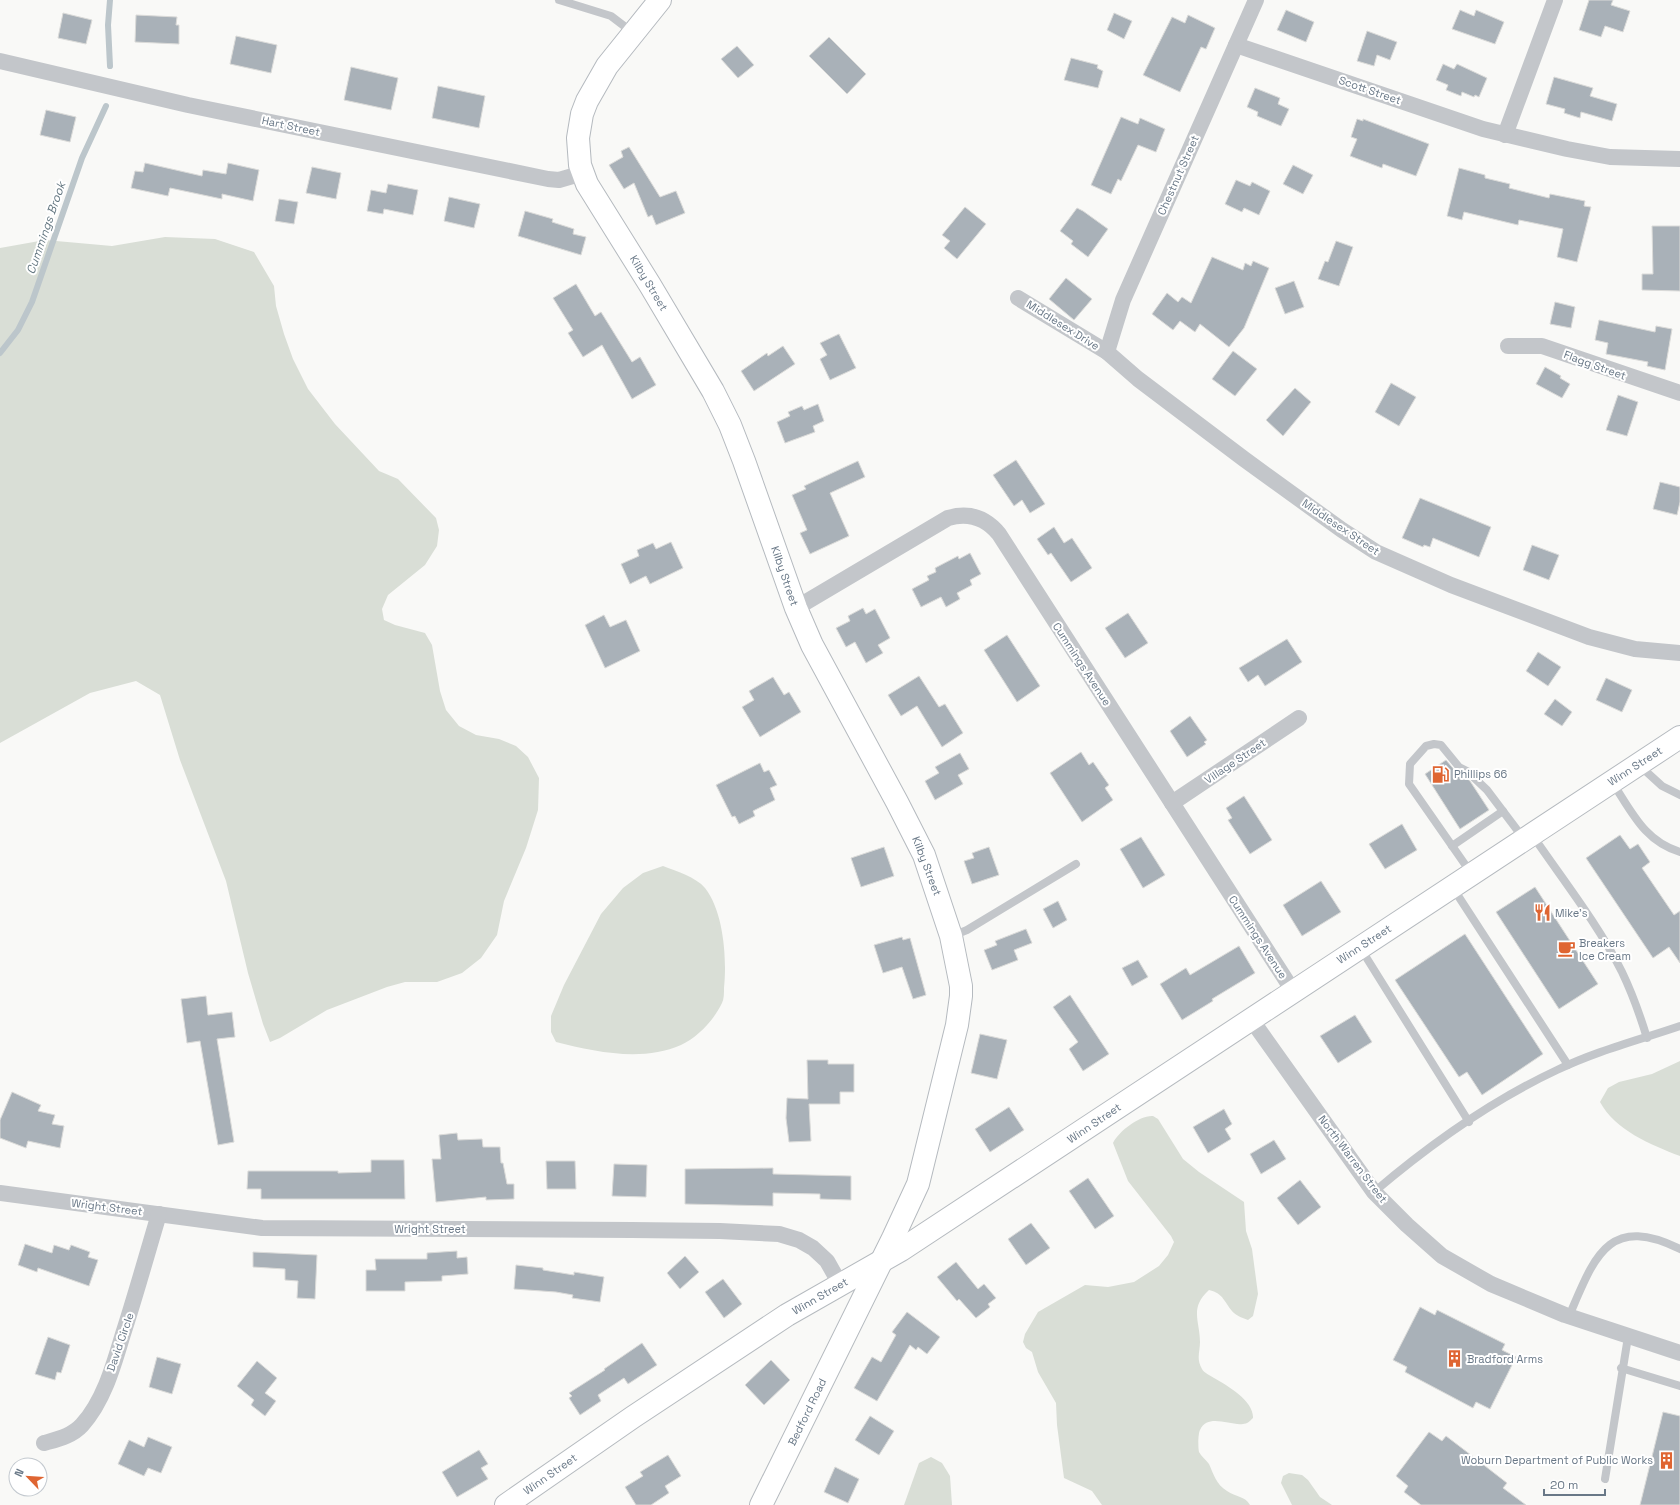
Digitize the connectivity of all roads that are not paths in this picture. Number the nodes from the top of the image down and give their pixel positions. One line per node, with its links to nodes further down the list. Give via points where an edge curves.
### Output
1 (559, 0): 5 (lane, via 611,16)
2 (660, 0): 5 (street, Kilby Street)
3 (1256, 0): 6 (street, Chestnut Street)
4 (1555, 0): 8 (street)
5 (633, 33): 10 (street, Kilby Street, via 607,66 586,101 578,138)
6 (1236, 45): 8 (street, Scott Street); 13 (street, Chestnut Street, via 1123,300)
7 (0, 61): 10 (street, Hart Street, via 188,105 548,180 559,180)
8 (1505, 135): 9 (street, Scott Street, via 1610,157)
9 (1680, 158)
10 (583, 173): 15 (street, Kilby Street, via 587,184 713,391 730,425)
11 (1018, 298): 13 (street, Middlesex Drive)
12 (1508, 346): 14 (street, Flagg Street, via 1542,346)
13 (1107, 352): 16 (street, Middlesex Street, via 1138,379 1244,459 1354,538 1389,559 1589,638 1635,649)
14 (1680, 393)
15 (796, 608): 22 (street, Cummings Avenue, via 941,521 962,515 983,520 999,534); 30 (street, Kilby Street, via 827,676 913,832 933,880)
16 (1680, 653)
17 (1299, 718): 22 (street, Village Street)
18 (1680, 737): 19 (street, Winn Street)
19 (1638, 764): 20 (street, Winn Street); 21 (lane, via 1662,786)
20 (1612, 781): 24 (street, Winn Street); 26 (lane, via 1646,832 1658,843)
21 (1680, 795)
22 (1172, 804): 32 (street, Cummings Avenue)
23 (1503, 811): 24 (lane); 25 (lane); 25 (lane, via 1488,790 1459,767 1441,746 1426,746 1410,764 1409,784)
24 (1528, 837): 28 (street, Winn Street); 35 (lane, via 1603,939 1622,972)
25 (1452, 846): 28 (lane)
26 (1680, 852)
27 (1076, 864): 30 (lane, via 967,930)
28 (1472, 873): 29 (street, Winn Street)
29 (1452, 886): 31 (street, Winn Street); 36 (lane)
30 (951, 936): 42 (street, Kilby Street, via 961,986 960,1011 918,1184)
31 (1359, 947): 32 (street, Winn Street); 37 (lane)
32 (1293, 991): 33 (street, Winn Street)
33 (1250, 1019): 38 (street, North Warren Street); 42 (street, Winn Street, via 996,1189)
34 (1680, 1026): 35 (lane)
35 (1647, 1038): 36 (lane, via 1598,1052)
36 (1568, 1065): 37 (lane, via 1520,1090)
37 (1469, 1122): 38 (lane, via 1438,1142)
38 (1374, 1192): 44 (street, North Warren Street, via 1407,1225 1454,1263 1491,1284)
39 (0, 1193): 40 (street, Wright Street)
40 (159, 1214): 43 (street, Wright Street, via 239,1226 283,1229 632,1230 779,1234 799,1240 818,1252 827,1261); 49 (street, David Circle, via 117,1352 97,1402 73,1432)
41 (1680, 1249): 44 (lane, via 1644,1236 1629,1237 1615,1242 1594,1261)
42 (881, 1262): 43 (street, Winn Street); 52 (street, Bedford Road)
43 (840, 1284): 51 (street, Winn Street, via 723,1356)
44 (1569, 1316): 45 (street, North Warren Street)
45 (1628, 1337): 46 (street, North Warren Street); 47 (lane)
46 (1680, 1352)
47 (1621, 1368): 48 (lane); 50 (lane)
48 (1680, 1386)
49 (44, 1443)
50 (1606, 1479)
51 (506, 1505)
52 (761, 1505)

